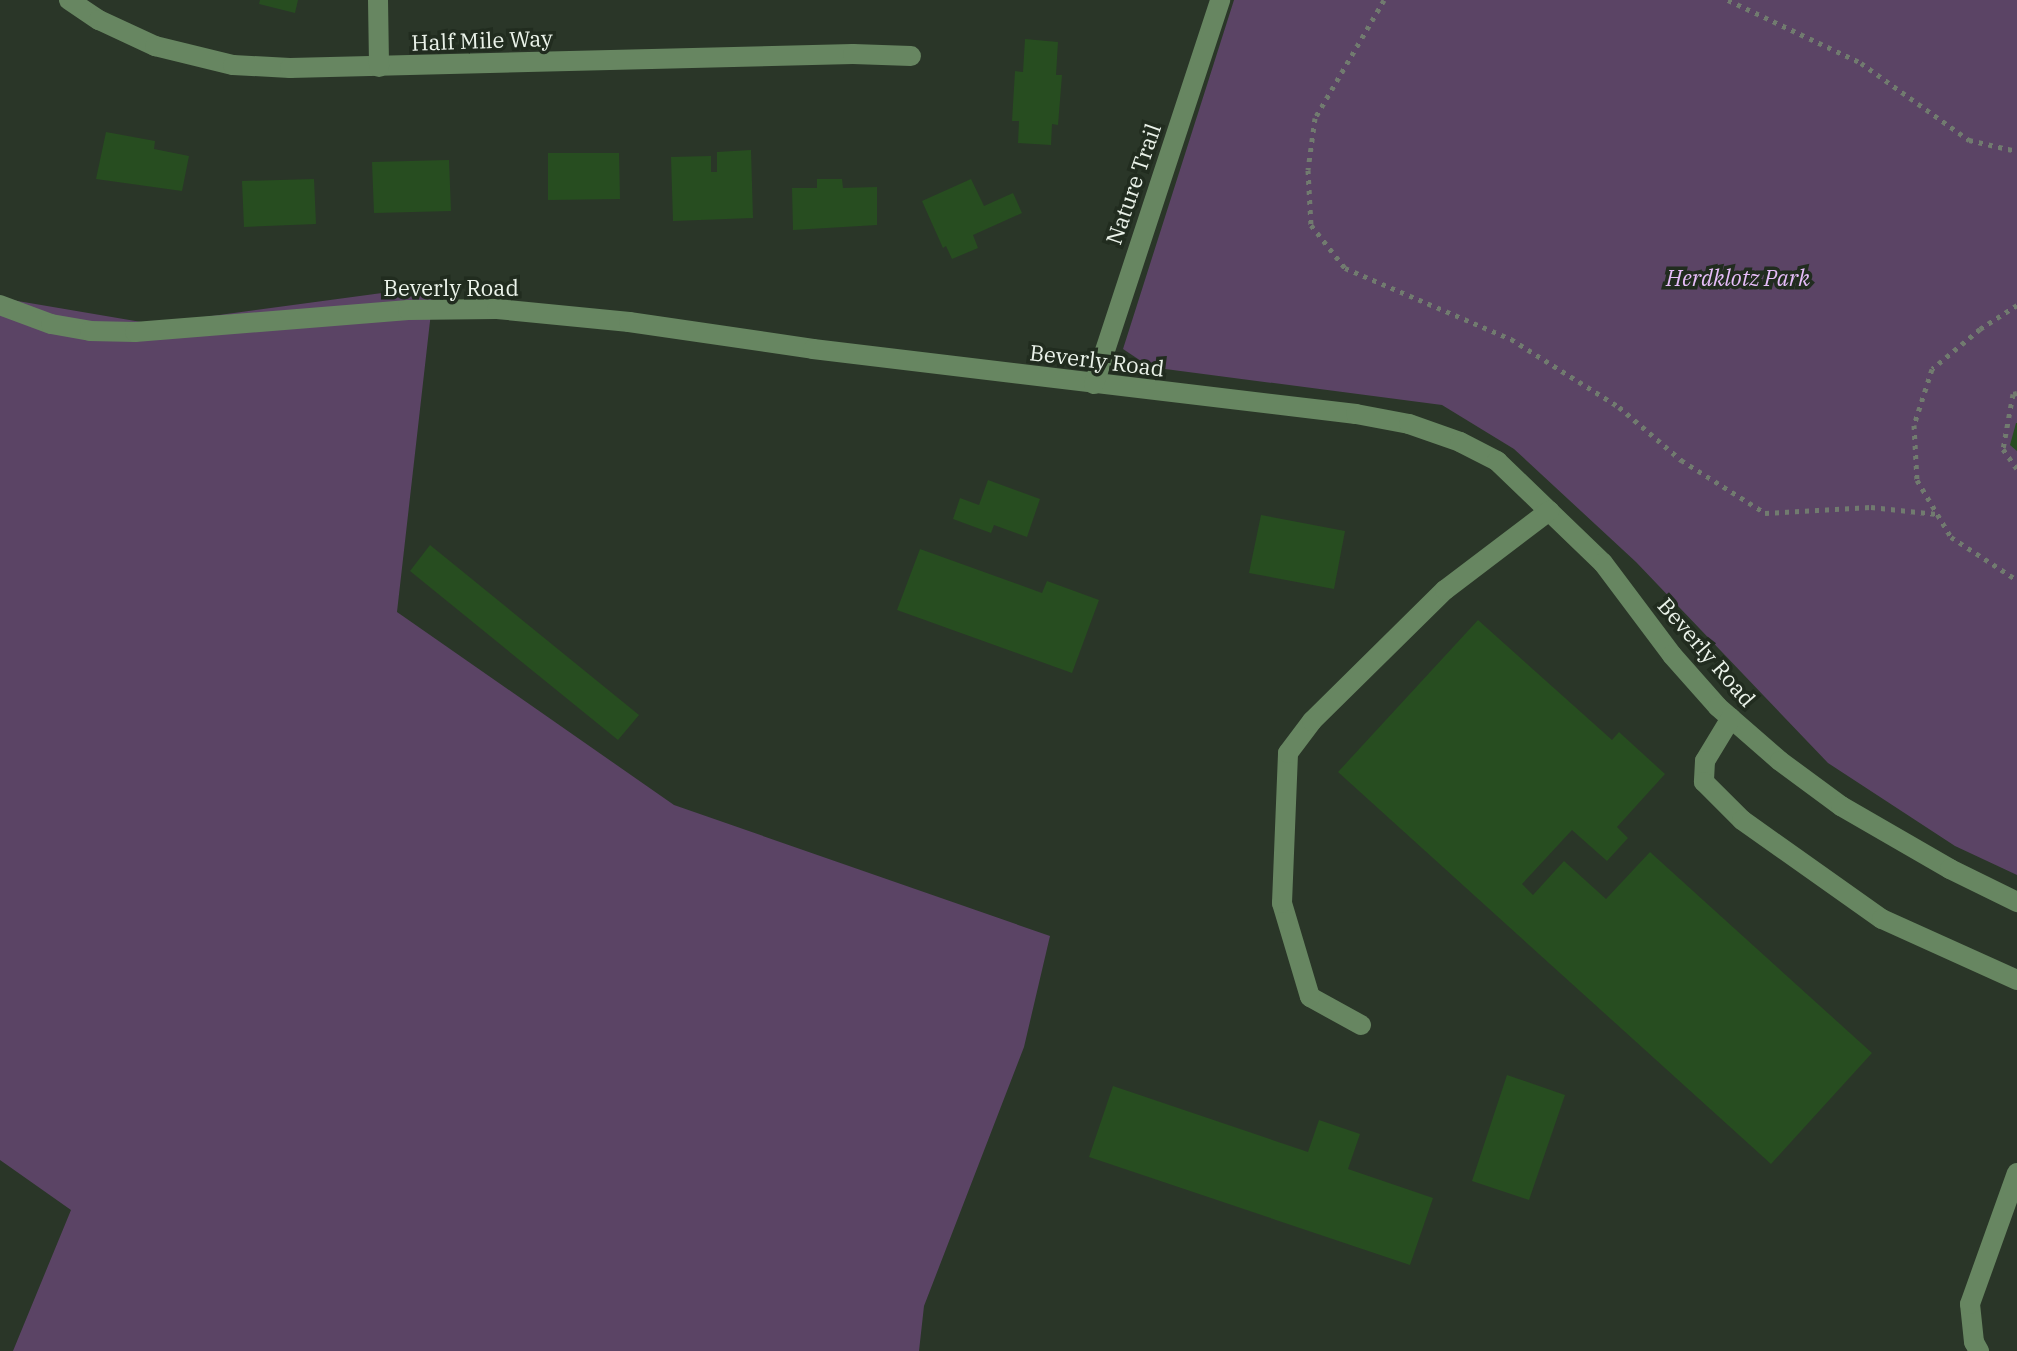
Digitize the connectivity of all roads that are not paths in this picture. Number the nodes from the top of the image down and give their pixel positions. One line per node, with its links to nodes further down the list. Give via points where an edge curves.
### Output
1 (69, 0): 5 (street, Half Mile Way, via 155,46 210,61 290,68)
2 (378, 0): 5 (street)
3 (1220, 0): 7 (street, Nature Trail)
4 (911, 56): 5 (street, Half Mile Way)
5 (379, 67)
6 (0, 305): 7 (street, Beverly Road, via 51,324 135,332 408,310 497,309)
7 (1094, 384): 8 (street, Beverly Road, via 1409,424 1497,461)
8 (1549, 511): 9 (street, Beverly Road, via 1603,563 1672,655); 12 (street, via 1445,590 1312,721 1288,753 1282,903 1310,997)
9 (1731, 718): 10 (street, Beverly Road, via 1841,806); 11 (street, via 1705,761 1704,782 1742,820 1882,919)
10 (2017, 902)
11 (2017, 980)
12 (1361, 1025)
13 (2017, 1173): 14 (street, via 1970,1304)
14 (1979, 1351)

